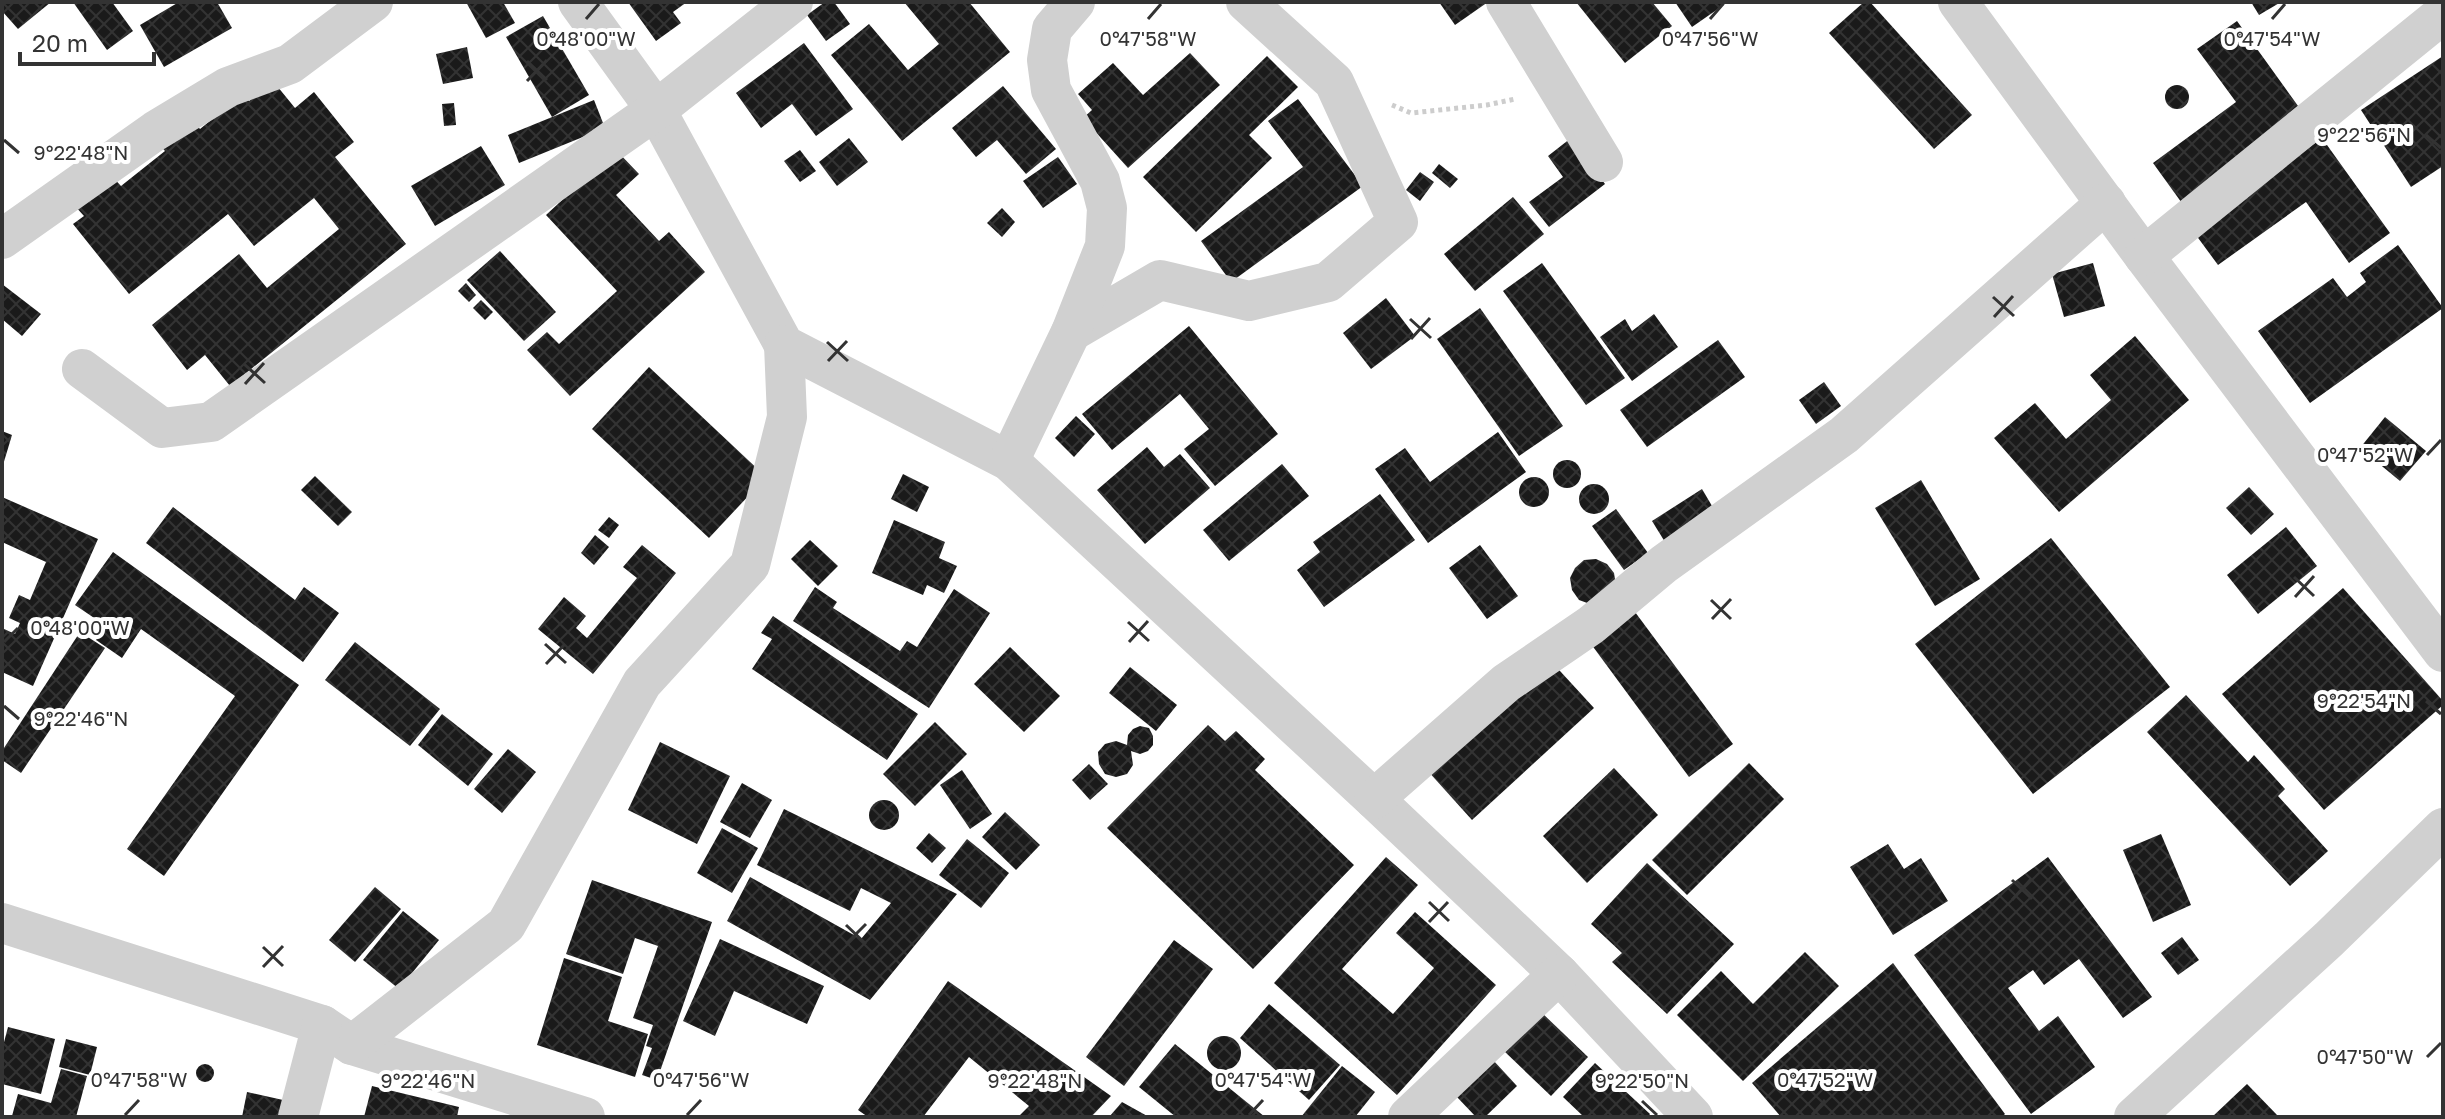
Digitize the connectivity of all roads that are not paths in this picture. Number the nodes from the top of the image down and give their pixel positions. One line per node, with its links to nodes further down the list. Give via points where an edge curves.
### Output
1 (373, 2): 12 (street, via 290,64 228,87 155,131)
2 (578, 2): 9 (street)
3 (793, 2): 9 (street)
4 (1075, 2): 14 (street, via 1052,29 1047,60 1051,90 1100,181 1107,208 1105,246)
5 (1246, 2): 14 (street, via 1334,82 1398,222 1328,282 1249,301 1160,280)
6 (1506, 2): 10 (street)
7 (1958, 2): 11 (street)
8 (2443, 14): 13 (street)
9 (656, 110): 15 (street); 16 (street, via 211,422 162,428)
10 (1603, 162)
11 (2106, 203): 13 (street); 19 (street, via 1844,435 1506,683)
12 (2, 239)
13 (2144, 256): 18 (street)
14 (1071, 332): 17 (street)
15 (784, 345): 17 (street); 23 (street, via 787,417 750,565 642,683 506,925)
16 (82, 369)
17 (1009, 461): 19 (street)
18 (2443, 652)
19 (1374, 799): 22 (street)
20 (2443, 828): 28 (street)
21 (2, 923): 23 (street)
22 (1559, 974): 26 (street); 27 (street)
23 (337, 1035): 24 (street); 25 (street)
24 (298, 1117)
25 (585, 1117)
26 (1408, 1117)
27 (1693, 1117)
28 (2134, 1117)

